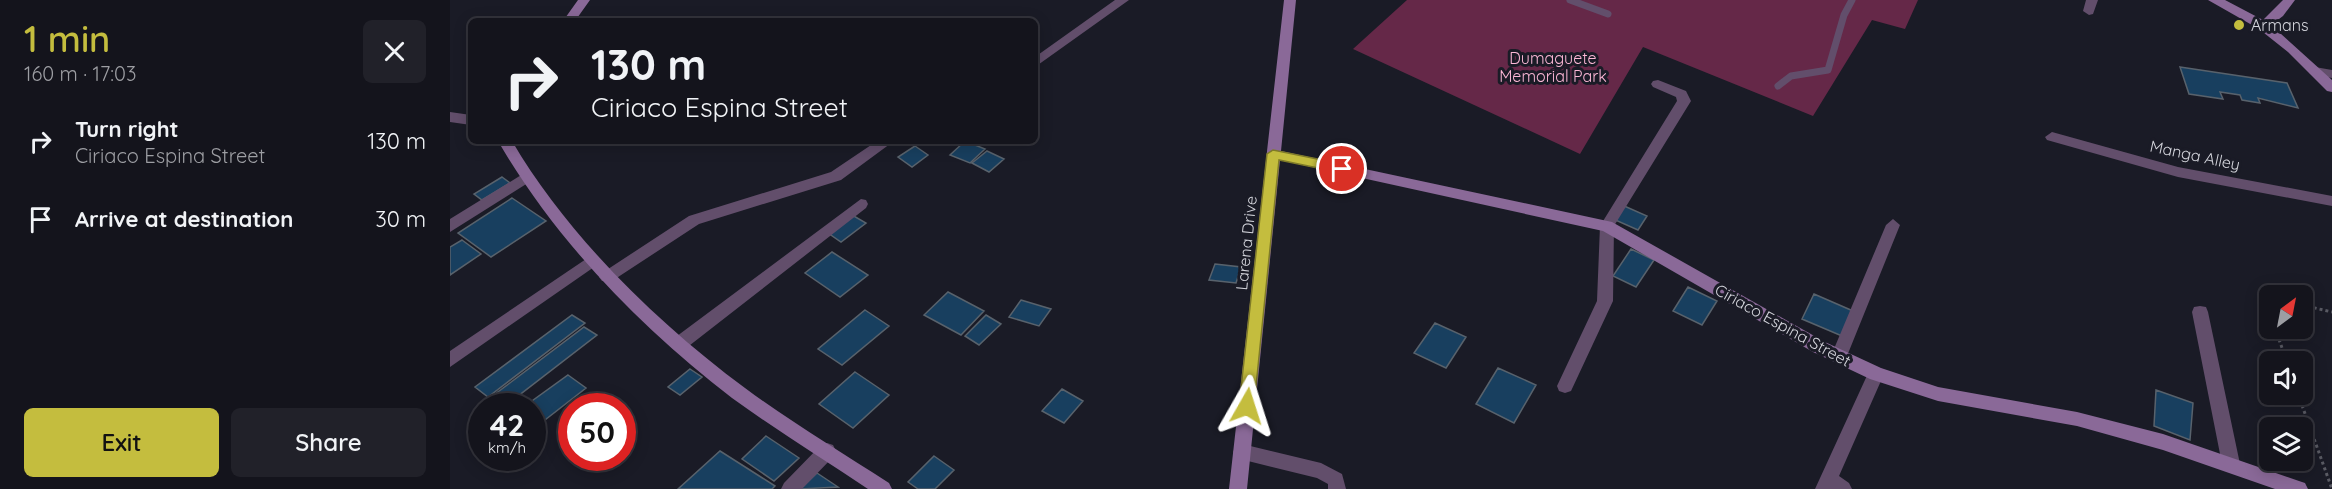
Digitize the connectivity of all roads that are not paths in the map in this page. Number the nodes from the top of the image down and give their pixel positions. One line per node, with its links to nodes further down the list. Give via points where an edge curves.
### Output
1 (584, 0): 9 (main road)
2 (1123, 0): 11 (street)
3 (1290, 0): 22 (main road, Larena Drive)
4 (1570, 0): 8 (lane)
5 (1852, 0): 15 (lane, via 1828,70 1791,76)
6 (2214, 0): 10 (main road)
7 (2289, 0): 10 (main road)
8 (1608, 14)
9 (571, 18)
10 (2265, 24): 12 (main road)
11 (1038, 61)
12 (2315, 71): 13 (street); 16 (main road)
13 (2332, 74)
14 (1658, 84): 28 (street, via 1681,94 1684,101)
15 (1778, 86)
16 (2332, 88)
17 (450, 117): 18 (street)
18 (468, 120)
19 (2052, 137): 24 (street, Manga Alley, via 2178,172)
20 (507, 144): 23 (main road)
21 (882, 144): 30 (street, via 836,176 694,220)
22 (1273, 154): 28 (main road, Ciriaco Espina Street); 38 (main road, Larena Drive)
23 (526, 177): 27 (street); 29 (main road)
24 (2332, 201)
25 (861, 204): 32 (street)
26 (1893, 225): 33 (street)
27 (450, 226)
28 (1607, 226): 33 (main road, Ciriaco Espina Street); 36 (street, via 1605,302)
29 (592, 261): 30 (main road); 34 (street)
30 (607, 277): 32 (main road)
31 (2200, 312): 39 (street)
32 (679, 344): 37 (main road, via 739,393)
33 (1839, 356): 35 (main road, Ciriaco Espina Street)
34 (450, 360)
35 (1876, 374): 39 (main road, Ciriaco Espina Street, via 1938,394 2088,422); 40 (street)
36 (1565, 386)
37 (827, 451): 41 (street); 42 (main road)
38 (1242, 452): 43 (main road, Larena Drive); 44 (street, via 1322,471 1336,480)
39 (2231, 464): 45 (main road, Ciriaco Espina Street)
40 (1832, 486)
41 (789, 489)
42 (883, 489)
43 (1238, 489)
44 (1338, 489)
45 (2299, 489)

